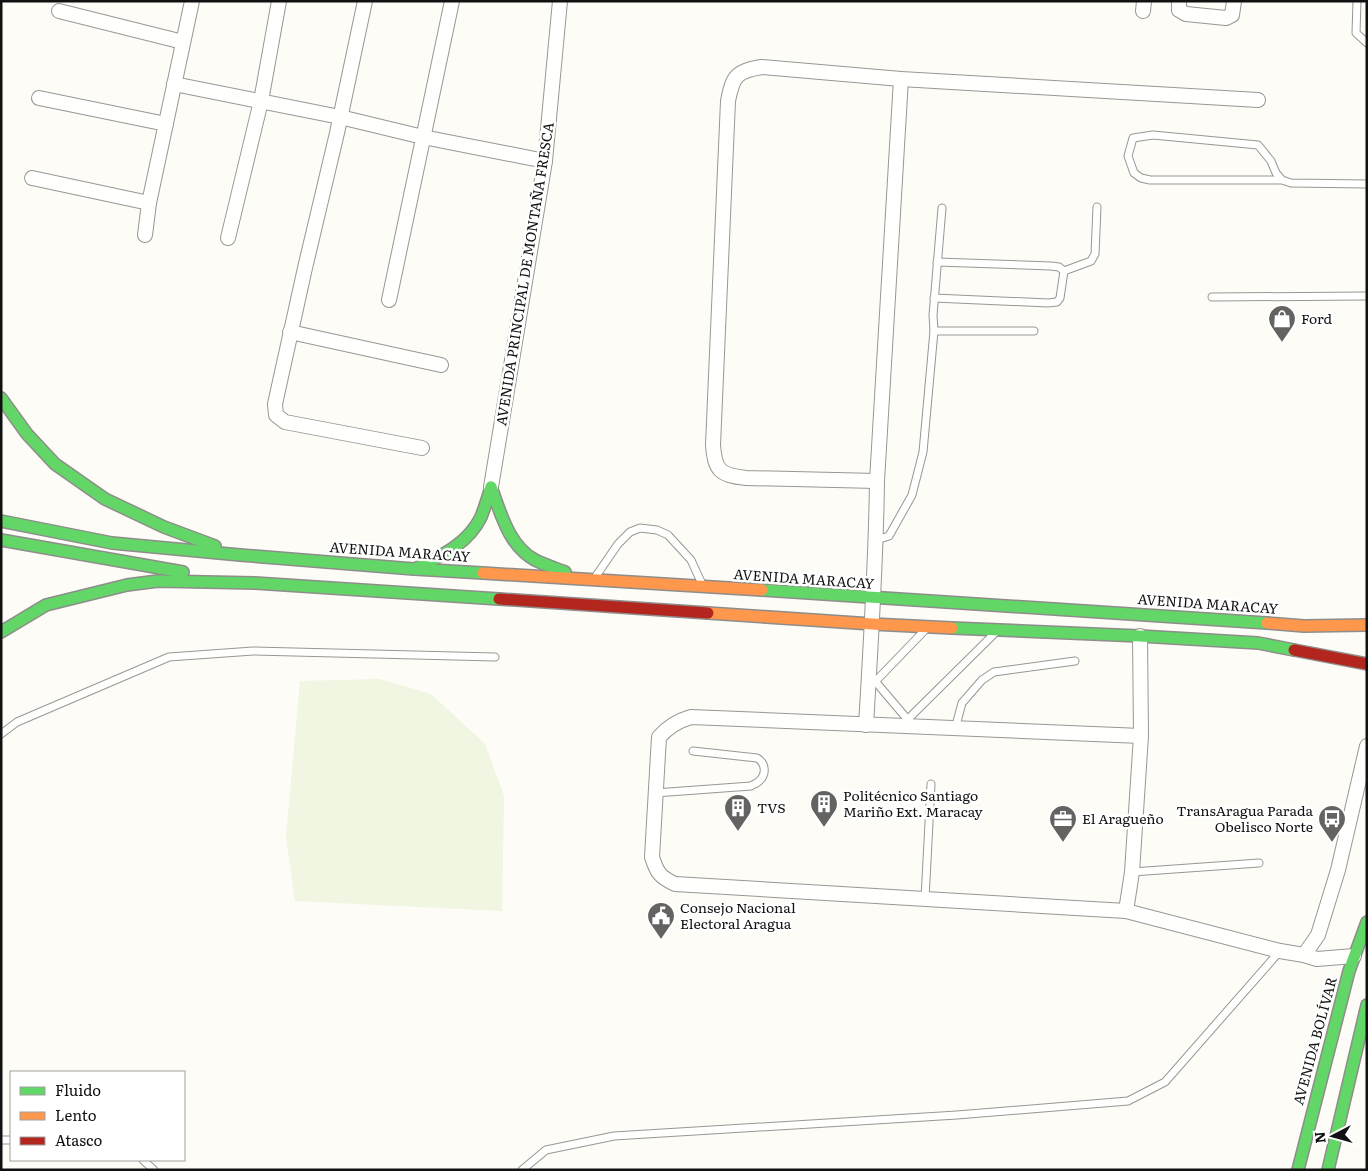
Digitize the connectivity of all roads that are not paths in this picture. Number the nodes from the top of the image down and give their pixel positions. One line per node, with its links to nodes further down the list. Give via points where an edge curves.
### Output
1 (192, 1): 10 (street)
2 (279, 1): 16 (street)
3 (365, 1): 17 (street)
4 (452, 1): 19 (street)
5 (560, 1): 20 (street, AVENIDA PRINCIPAL DE MONTAÑA FRESCA)
6 (1180, 1): 7 (street, via 1179,10 1182,12 1226,18 1232,15)
7 (1234, 1)
8 (1357, 1): 11 (lane, via 1356,33)
9 (59, 11): 10 (street)
10 (183, 42): 13 (street)
11 (1367, 43)
12 (900, 79): 15 (street); 41 (street); 41 (street, via 762,68 737,76 731,85 728,101 714,458 718,468 730,476)
13 (174, 84): 16 (street); 18 (street)
14 (39, 98): 18 (street)
15 (1258, 100)
16 (261, 101): 17 (street); 28 (street)
17 (340, 117): 19 (street); 37 (street)
18 (166, 124): 24 (street)
19 (423, 137): 20 (street); 34 (street)
20 (545, 160): 42 (street, AVENIDA PRINCIPAL DE MONTAÑA FRESCA)
21 (32, 178): 24 (street)
22 (1282, 180): 22 (lane, via 1258,145 1153,135 1133,138 1128,156 1134,173 1150,180); 23 (lane, via 1290,183)
23 (1367, 184)
24 (148, 203): 27 (street)
25 (1098, 207): 30 (lane, via 1095,254 1091,261)
26 (942, 208): 29 (lane)
27 (145, 235)
28 (228, 238)
29 (938, 262): 30 (lane, via 1051,266); 33 (lane)
30 (1064, 271): 33 (lane, via 1057,302)
31 (1367, 296): 32 (lane)
32 (1212, 297)
33 (934, 298): 35 (lane)
34 (389, 300)
35 (934, 331): 36 (lane); 45 (lane, via 923,452 912,496 888,536)
36 (1034, 331)
37 (290, 332): 38 (street); 40 (street, via 275,404 276,415 285,422)
38 (441, 365)
39 (1, 398): 46 (street, via 27,434 56,464 105,499 164,527)
40 (422, 448)
41 (876, 481): 45 (street)
42 (491, 487): 47 (street, via 480,518 466,538 447,553); 48 (street, via 506,528 517,545 532,559)
43 (1, 521): 46 (street, via 112,543)
44 (1, 540): 50 (street)
45 (876, 540): 52 (street)
46 (240, 555): 47 (street, AVENIDA MARACAY)
47 (414, 569): 48 (street, AVENIDA MARACAY)
48 (581, 578): 49 (street, AVENIDA MARACAY)
49 (594, 579): 51 (street, AVENIDA MARACAY); 51 (lane, via 618,544 630,532 640,528 668,535 691,560)
50 (254, 583): 53 (street); 57 (street, via 158,581 127,585 46,605)
51 (703, 587): 52 (street, AVENIDA MARACAY)
52 (872, 598): 53 (street); 54 (street, AVENIDA MARACAY, via 1304,626)
53 (872, 624): 55 (street); 62 (street)
54 (1367, 625)
55 (929, 626): 56 (street); 62 (lane)
56 (998, 629): 58 (street); 63 (lane)
57 (1, 632)
58 (1140, 636): 61 (street, via 1258,643); 67 (street)
59 (495, 657): 66 (lane, via 253,651 169,657 17,722)
60 (1075, 661): 65 (lane, via 994,672 982,680 962,703)
61 (1367, 664)
62 (872, 685): 63 (lane); 64 (street)
63 (904, 723): 64 (street); 65 (street)
64 (866, 725): 71 (street, via 691,716 668,727 659,737)
65 (955, 728): 67 (street)
66 (1, 734)
67 (1141, 736): 73 (street)
68 (1367, 746): 78 (street, via 1338,870 1318,935)
69 (694, 751): 71 (lane, via 757,758 764,765 762,778 751,786)
70 (931, 784): 74 (lane)
71 (656, 793): 74 (street, via 652,857 664,879 675,884)
72 (1259, 863): 73 (lane)
73 (1132, 872): 75 (street)
74 (925, 899): 75 (street)
75 (1126, 911): 77 (street)
76 (1367, 922): 79 (street, AVENIDA BOLÍVAR)
77 (1280, 951): 78 (street); 83 (lane, via 1165,1082 1128,1101 614,1136 546,1150)
78 (1304, 955): 79 (street, via 1317,959)
79 (1354, 956): 84 (street, AVENIDA BOLÍVAR)
80 (1367, 1005): 85 (street)
81 (144, 1161): 82 (lane)
82 (154, 1170)
83 (522, 1170)
84 (1298, 1170)
85 (1328, 1170)

